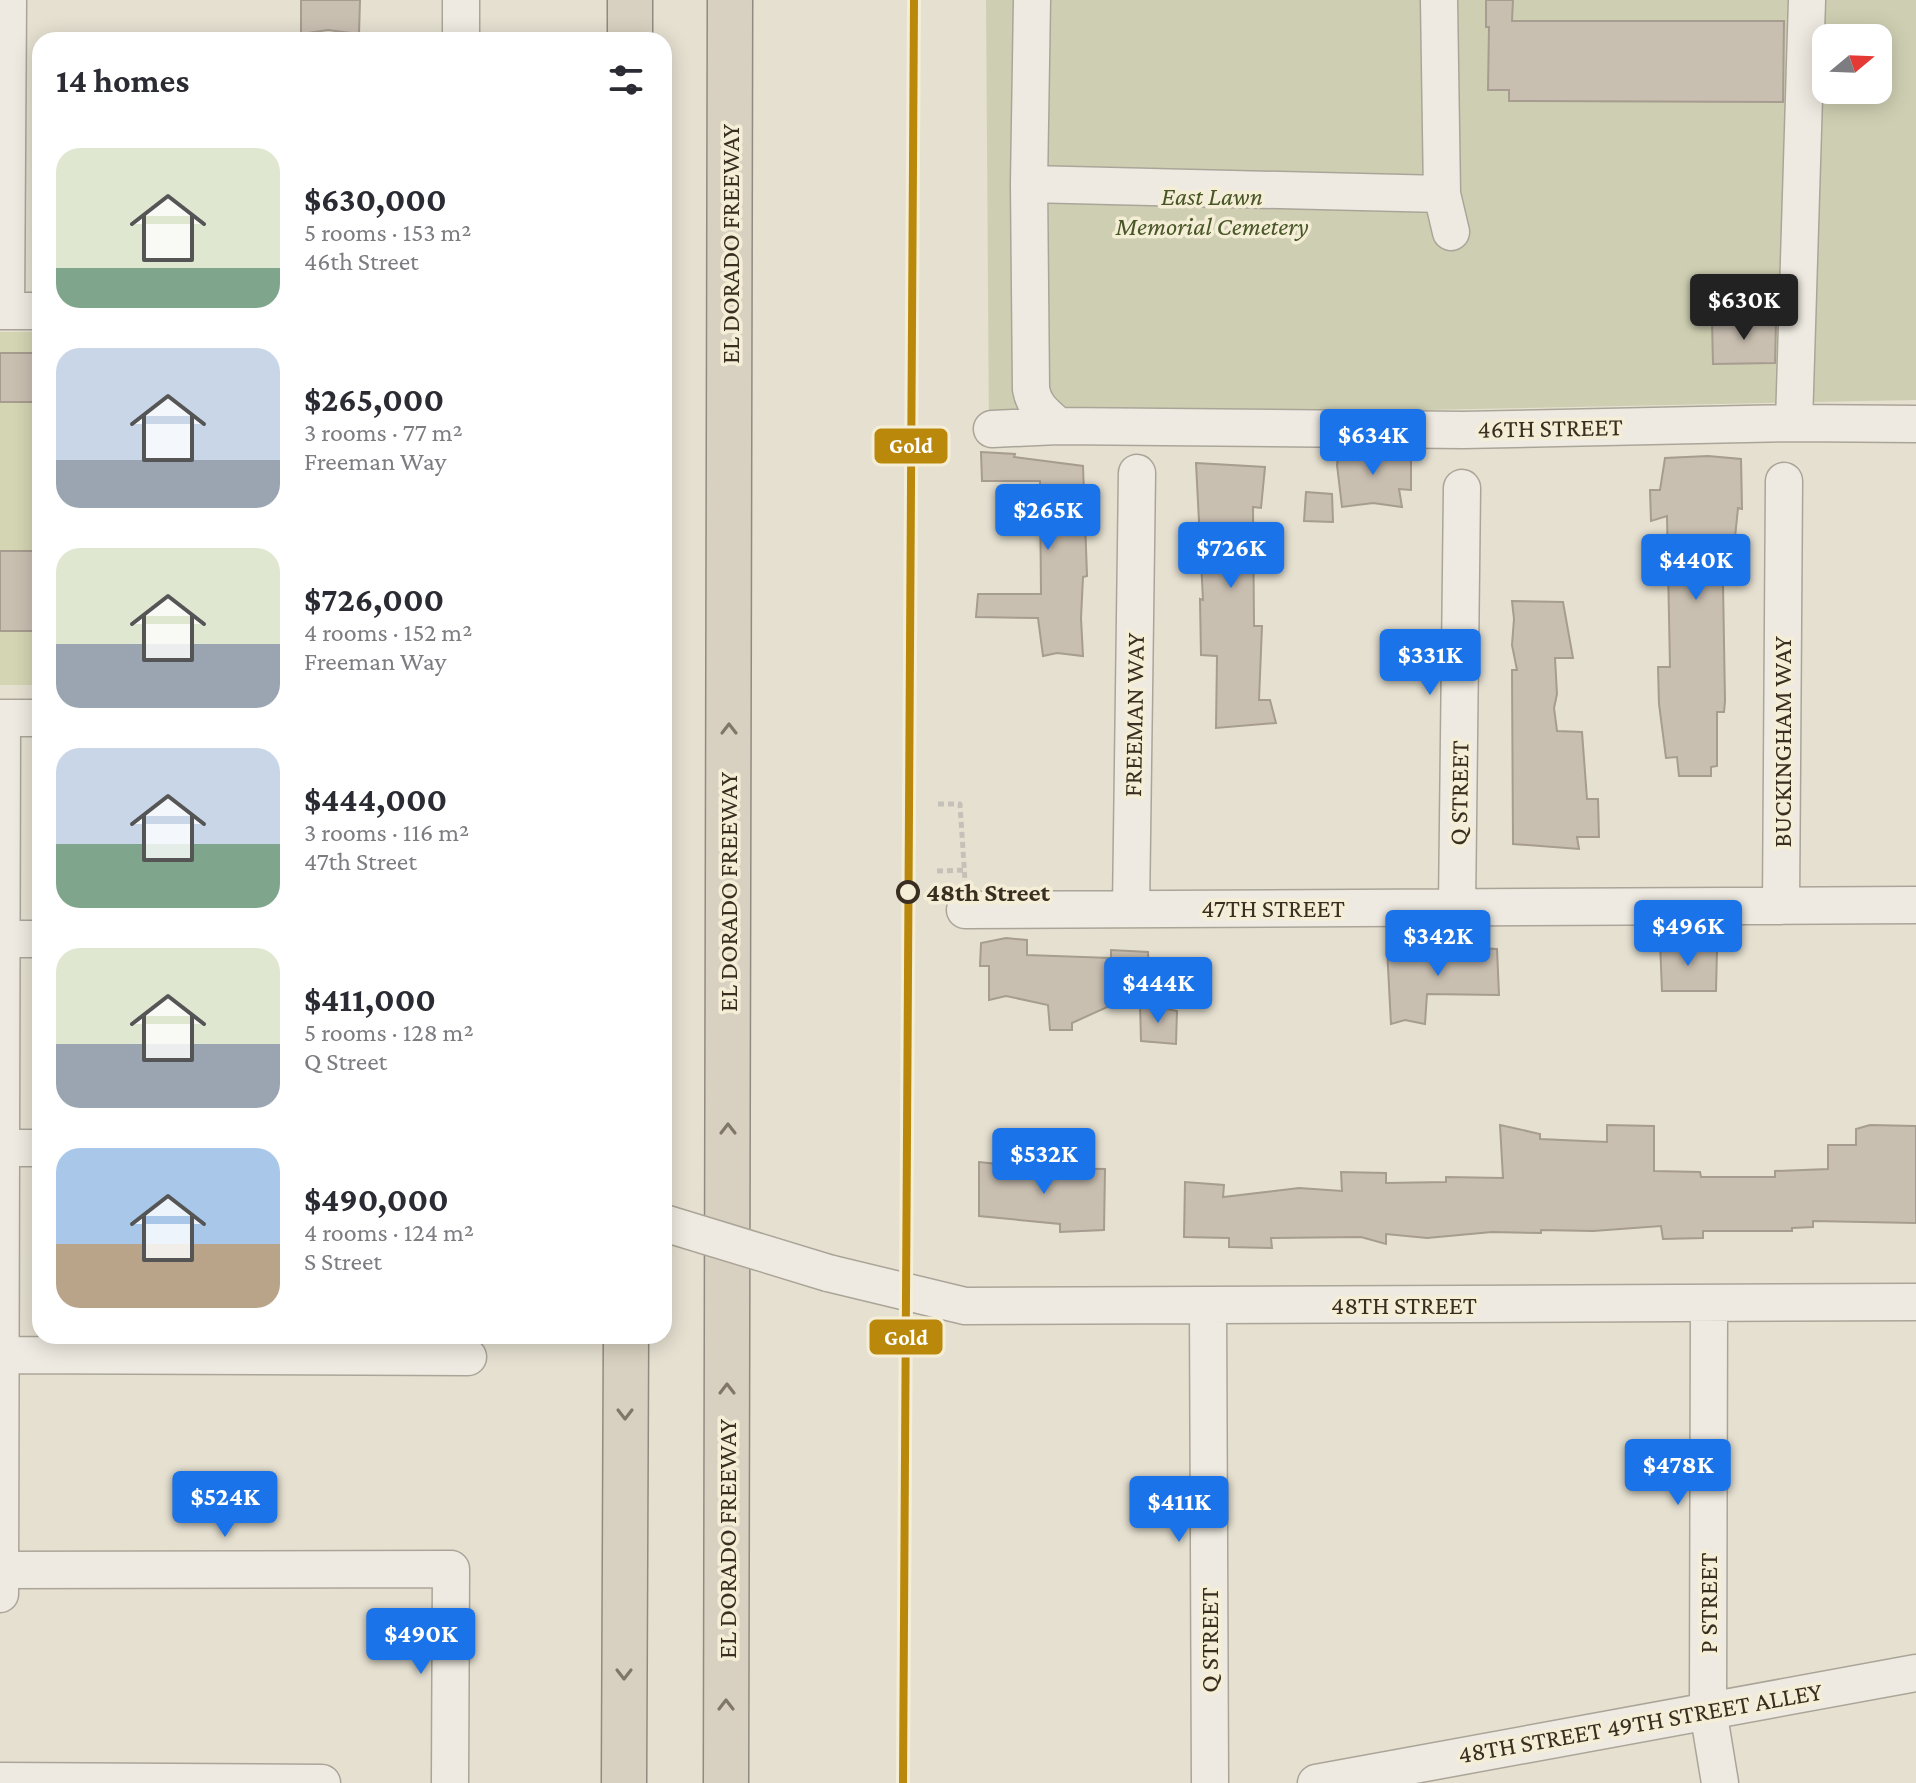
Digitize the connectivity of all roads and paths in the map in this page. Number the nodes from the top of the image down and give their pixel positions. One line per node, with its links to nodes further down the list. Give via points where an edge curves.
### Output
1 (8, 0): 13 (street)
2 (461, 0): 8 (street)
3 (630, 0): 9 (highway)
4 (730, 0): 50 (highway, EL DORADO FREEWAY, one-way to 4)
5 (1032, 0): 10 (street)
6 (1439, 0): 11 (street)
7 (1807, 0): 14 (street)
8 (461, 32)
9 (630, 32)
10 (1029, 184): 11 (street); 16 (street, via 1031,389 1040,410)
11 (1442, 194): 12 (street)
12 (1451, 232)
13 (15, 311)
14 (1794, 423): 15 (street, 46TH STREET); 16 (street, 46TH STREET, via 1463,430)
15 (1916, 424)
16 (1058, 426): 17 (street, 46TH STREET)
17 (992, 429)
18 (1137, 473): 29 (street, FREEMAN WAY)
19 (1784, 481): 27 (street, BUCKINGHAM WAY)
20 (1462, 488): 28 (street, Q STREET)
21 (1, 718): 22 (street); 31 (street)
22 (32, 718)
23 (938, 804): 24 (path, via 960,804)
24 (965, 870): 25 (path); 30 (path)
25 (937, 871)
26 (1916, 905): 27 (street, 47TH STREET)
27 (1781, 906): 28 (street, 47TH STREET)
28 (1457, 907): 29 (street, 47TH STREET)
29 (1131, 909): 30 (street, 47TH STREET)
30 (965, 910)
31 (2, 939): 32 (street); 33 (street)
32 (32, 939)
33 (1, 1148): 34 (street); 40 (street)
34 (32, 1148)
35 (672, 1225): 38 (street, 48TH STREET, bridge, via 828,1273 965,1306)
36 (1916, 1302): 37 (street, 48TH STREET)
37 (1709, 1303): 38 (street, 48TH STREET); 45 (street, P STREET)
38 (1208, 1306): 51 (street, Q STREET)
39 (626, 1344): 49 (highway, one-way to 49)
40 (1, 1355): 41 (street); 42 (street)
41 (468, 1357)
42 (0, 1570): 43 (street); 48 (street, via 451,1569)
43 (0, 1594)
44 (1916, 1673): 45 (street, 48TH STREET 49TH STREET ALLEY)
45 (1708, 1710): 52 (street, 48TH STREET 49TH STREET ALLEY); 53 (street, P STREET)
46 (0, 1781): 47 (street)
47 (322, 1783)
48 (450, 1783)
49 (624, 1783)
50 (726, 1783)
51 (1210, 1783)
52 (1316, 1783)
53 (1720, 1783)

